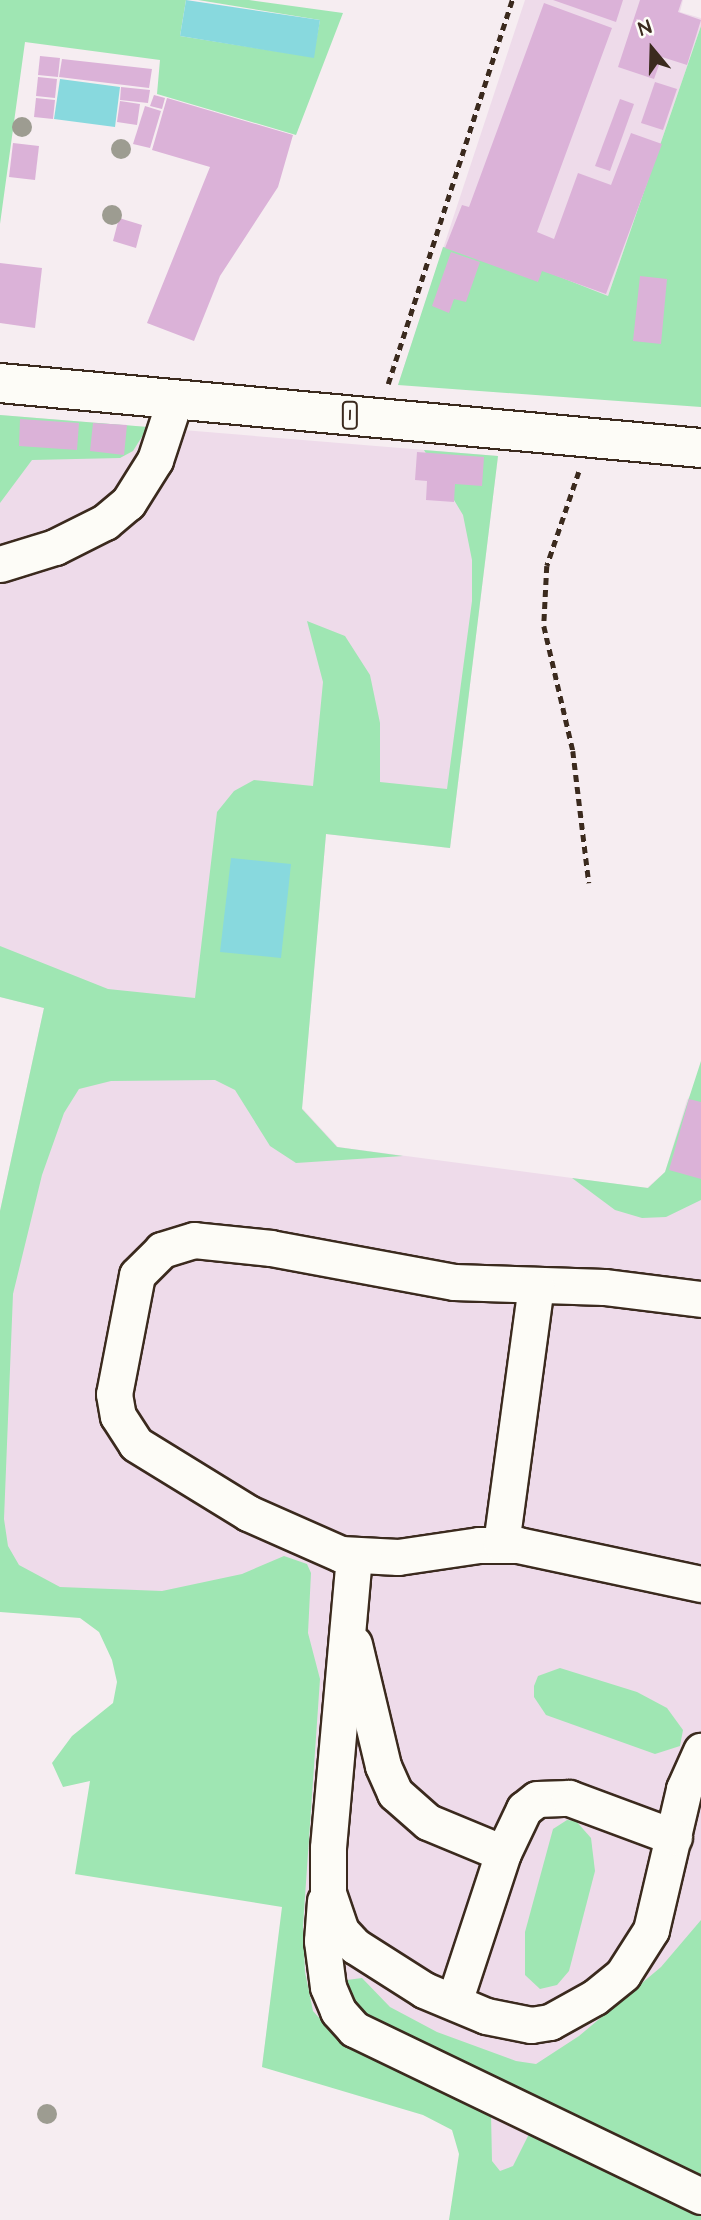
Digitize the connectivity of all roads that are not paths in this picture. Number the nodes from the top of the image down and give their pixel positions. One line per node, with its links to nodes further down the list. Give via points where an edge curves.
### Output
1 (0, 383): 2 (highway, 1)
2 (175, 399): 3 (highway, 1); 4 (lane, via 155,460 128,503 105,522 55,547)
3 (701, 448)
4 (0, 564)
5 (536, 1285): 6 (lane); 7 (lane); 8 (lane, via 416,1277 215,1239 162,1250 137,1275 114,1394 124,1430 173,1470 248,1513 312,1544)
6 (701, 1299)
7 (501, 1545): 8 (lane, via 398,1557); 9 (lane, via 577,1556)
8 (354, 1556): 10 (lane)
9 (701, 1584)
10 (348, 1611): 13 (lane); 14 (lane, via 383,1766 395,1793 428,1822)
11 (701, 1751): 12 (lane, via 690,1771)
12 (674, 1837): 14 (lane, via 605,1810 553,1797 537,1799 524,1810); 15 (lane, via 651,1930 623,1975 595,1997 550,2022 531,2025 486,2016)
13 (328, 1848): 15 (lane, via 328,1893 341,1931 385,1968); 16 (lane, via 323,1962 333,2001 354,2029)
14 (503, 1853): 15 (lane)
15 (454, 2002)
16 (701, 2196)

